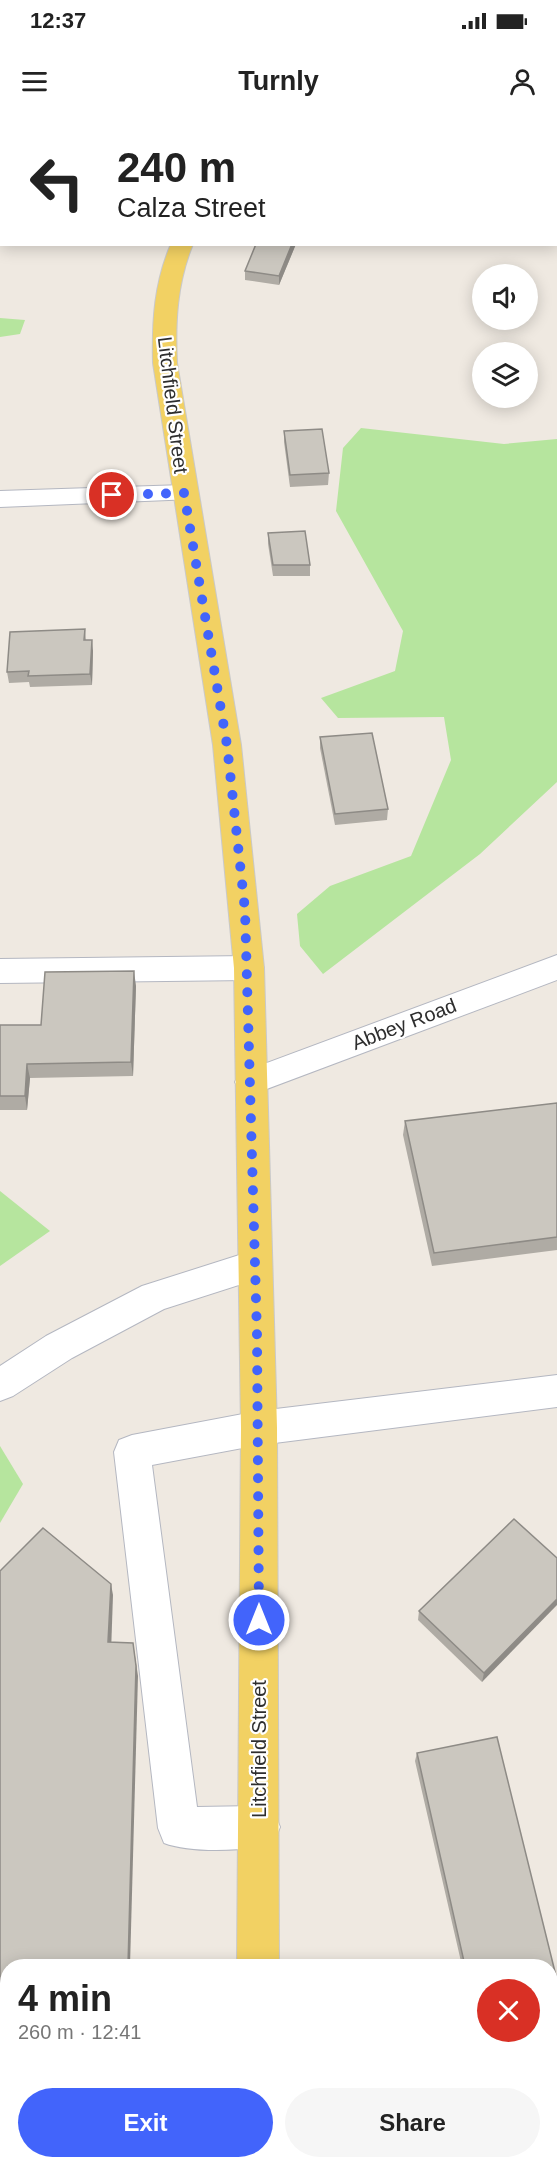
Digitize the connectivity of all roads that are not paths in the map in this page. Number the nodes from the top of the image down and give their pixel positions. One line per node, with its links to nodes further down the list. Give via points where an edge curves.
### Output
1 (181, 246): 2 (main road, Litchfield Street, via 169,285 163,324)
2 (184, 493): 3 (street); 5 (main road, Litchfield Street, via 227,745)
3 (0, 499)
4 (557, 967): 7 (street, Abbey Road)
5 (249, 968): 6 (street); 7 (main road, Litchfield Street)
6 (0, 971)
7 (251, 1082): 8 (main road, Litchfield Street)
8 (255, 1265): 9 (street, via 154,1297 59,1347); 11 (main road, Litchfield Street)
9 (0, 1385)
10 (557, 1391): 11 (street)
11 (258, 1428): 12 (main road, Litchfield Street); 12 (street, via 132,1452 178,1828)
12 (259, 1827): 13 (main road, Litchfield Street)
13 (258, 1959)

